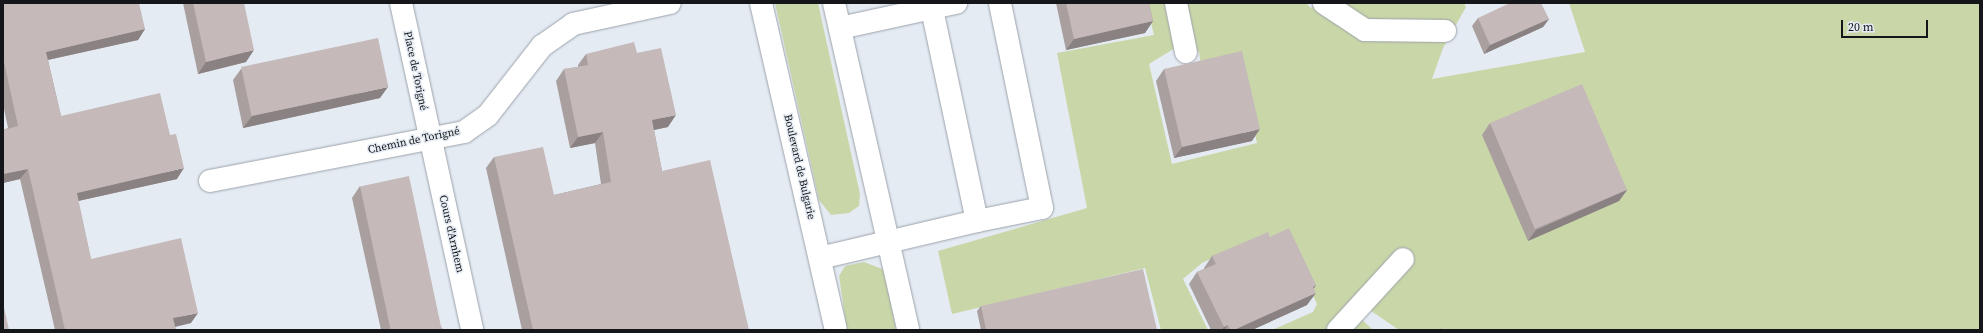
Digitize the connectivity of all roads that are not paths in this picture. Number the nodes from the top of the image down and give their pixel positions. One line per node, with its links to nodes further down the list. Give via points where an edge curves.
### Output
1 (400, 3): 13 (street, Place de Torigné)
2 (670, 3): 13 (street, Chemin de Torigné, via 573,24 542,46 488,115 464,132)
3 (761, 3): 17 (street, Boulevard de Bulgarie)
4 (834, 3): 10 (street)
5 (956, 3): 9 (street)
6 (1000, 3): 15 (street, via 1042,208)
7 (1176, 3): 12 (street)
8 (1324, 3): 11 (street, via 1365,30)
9 (932, 9): 10 (street); 15 (street)
10 (840, 28): 16 (street)
11 (1445, 31)
12 (1186, 52)
13 (430, 138): 14 (street, Chemin de Torigné); 19 (street, Cours d'Arnhem)
14 (210, 181)
15 (977, 221): 16 (street)
16 (890, 243): 17 (street); 21 (street)
17 (820, 258): 20 (street, Boulevard de Bulgarie)
18 (1403, 259): 22 (street)
19 (472, 330)
20 (836, 330)
21 (908, 330)
22 (1338, 330)

